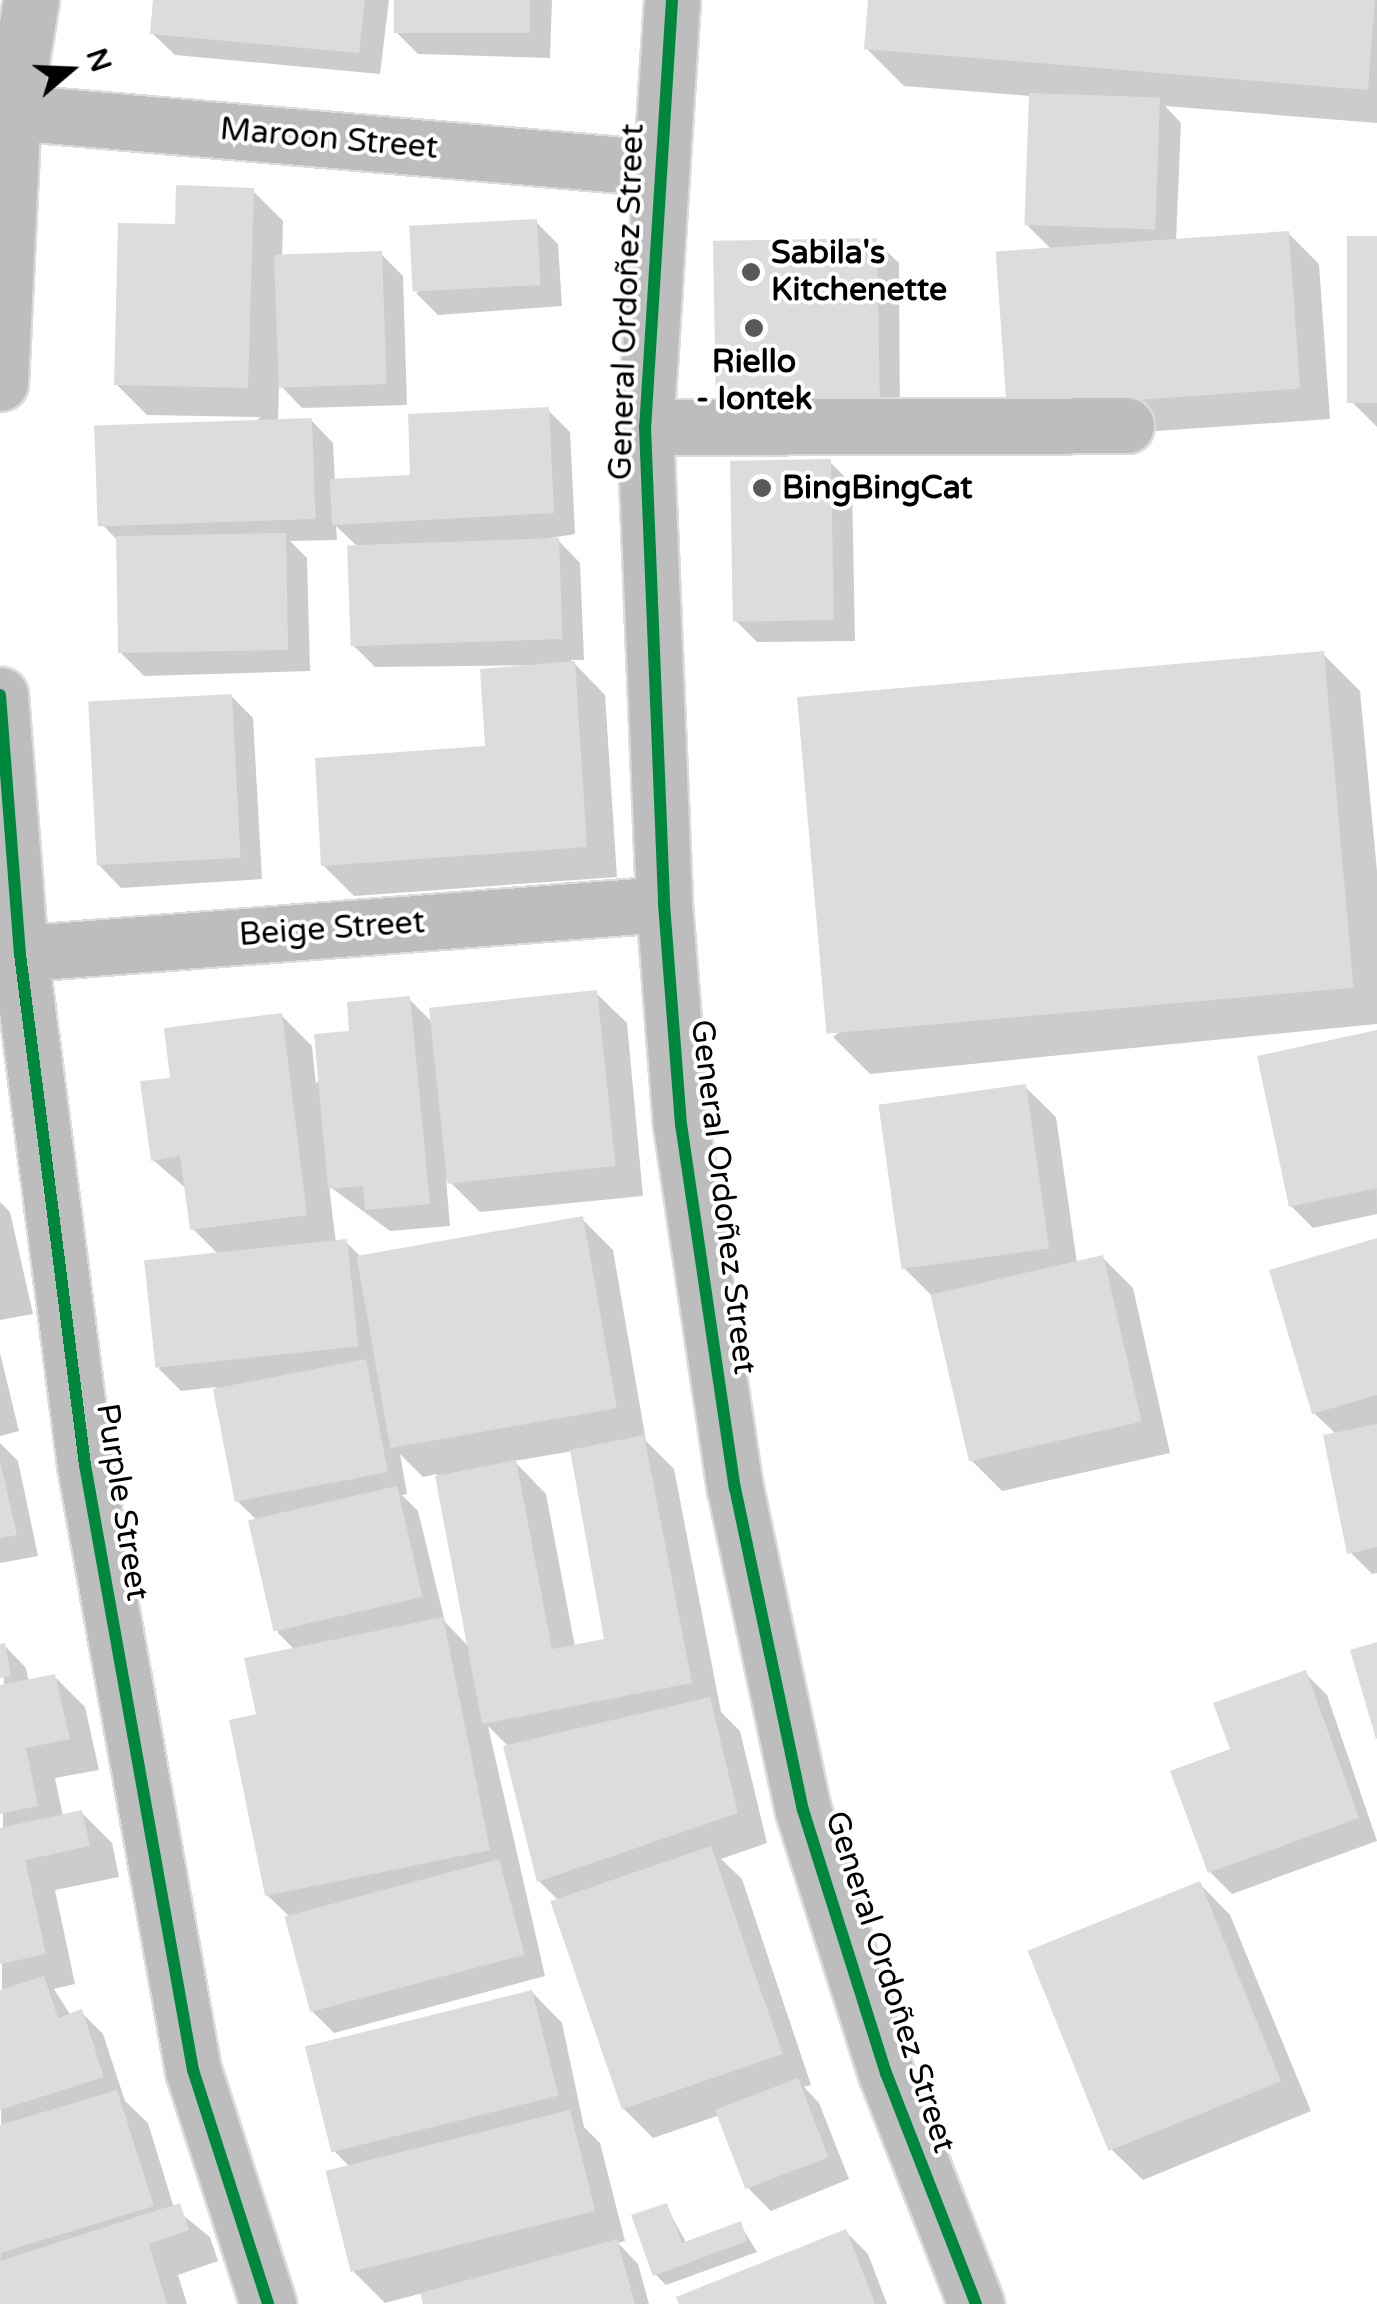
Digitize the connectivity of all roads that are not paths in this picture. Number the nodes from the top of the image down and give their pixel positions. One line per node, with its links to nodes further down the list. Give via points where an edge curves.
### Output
1 (31, 0): 3 (street)
2 (672, 0): 4 (street, General Ordoñez Street)
3 (6, 111): 4 (street, Maroon Street); 5 (street)
4 (657, 168): 7 (street, General Ordoñez Street)
5 (0, 383)
6 (1126, 425): 7 (street)
7 (645, 427): 9 (street, General Ordoñez Street)
8 (0, 694): 10 (street, Purple Street)
9 (664, 904): 10 (street, Beige Street); 12 (street, General Ordoñez Street, via 681,1124 706,1310 771,1679 846,1956)
10 (10, 954): 11 (street, Purple Street, via 86,1464 192,2070)
11 (268, 2304)
12 (976, 2304)

